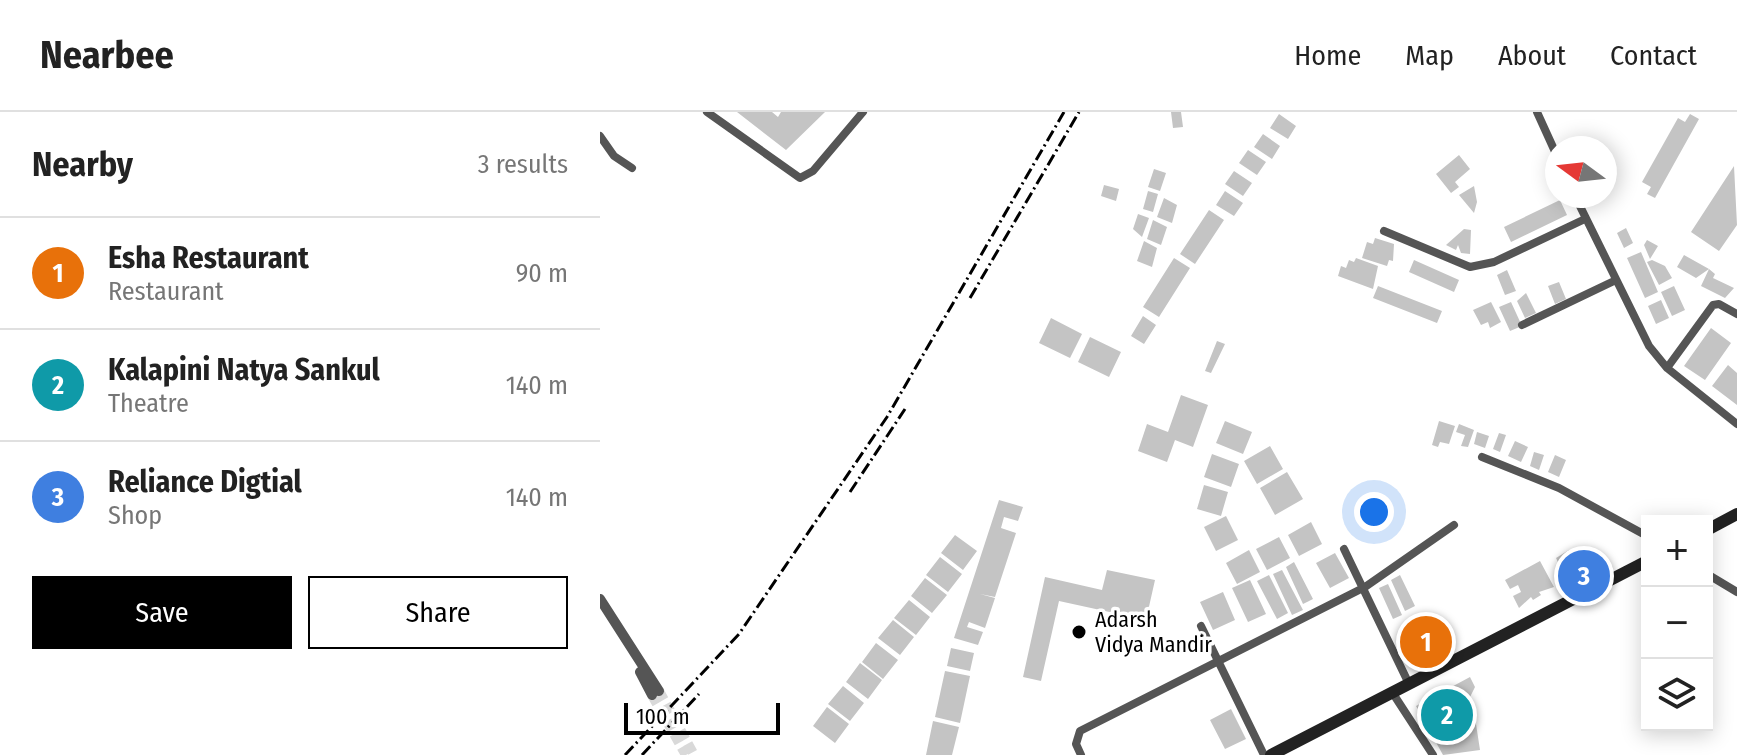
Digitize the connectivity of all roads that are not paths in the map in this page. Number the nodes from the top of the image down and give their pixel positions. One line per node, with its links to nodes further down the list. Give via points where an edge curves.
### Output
1 (863, 112): 3 (street, via 813,171 800,178)
2 (1537, 112): 5 (street)
3 (713, 114)
4 (600, 136): 6 (street, via 614,156)
5 (1548, 136)
6 (632, 168)
7 (1580, 208): 8 (street)
8 (1585, 219): 9 (street, via 1494,262 1470,267); 10 (street)
9 (1384, 231)
10 (1614, 281): 12 (street); 13 (street)
11 (1737, 314): 13 (street, via 1713,305)
12 (1522, 325)
13 (1667, 368): 14 (street)
14 (1737, 424)
15 (1482, 457): 19 (street, via 1559,488)
16 (1737, 514): 18 (main road)
17 (1454, 525): 23 (street)
18 (1713, 527)
19 (1641, 533)
20 (1344, 549): 23 (street)
21 (1641, 564): 29 (main road)
22 (1713, 578): 24 (street)
23 (1365, 587): 28 (street); 29 (street)
24 (1737, 592)
25 (600, 599): 26 (street, via 656,693)
26 (600, 610)
27 (1201, 626): 28 (street)
28 (1216, 662): 31 (street, via 1080,731 1076,744); 32 (street)
29 (1409, 684): 30 (main road)
30 (1392, 692): 33 (main road); 34 (street)
31 (1081, 755)
32 (1264, 755)
33 (1271, 755)
34 (1433, 755)

